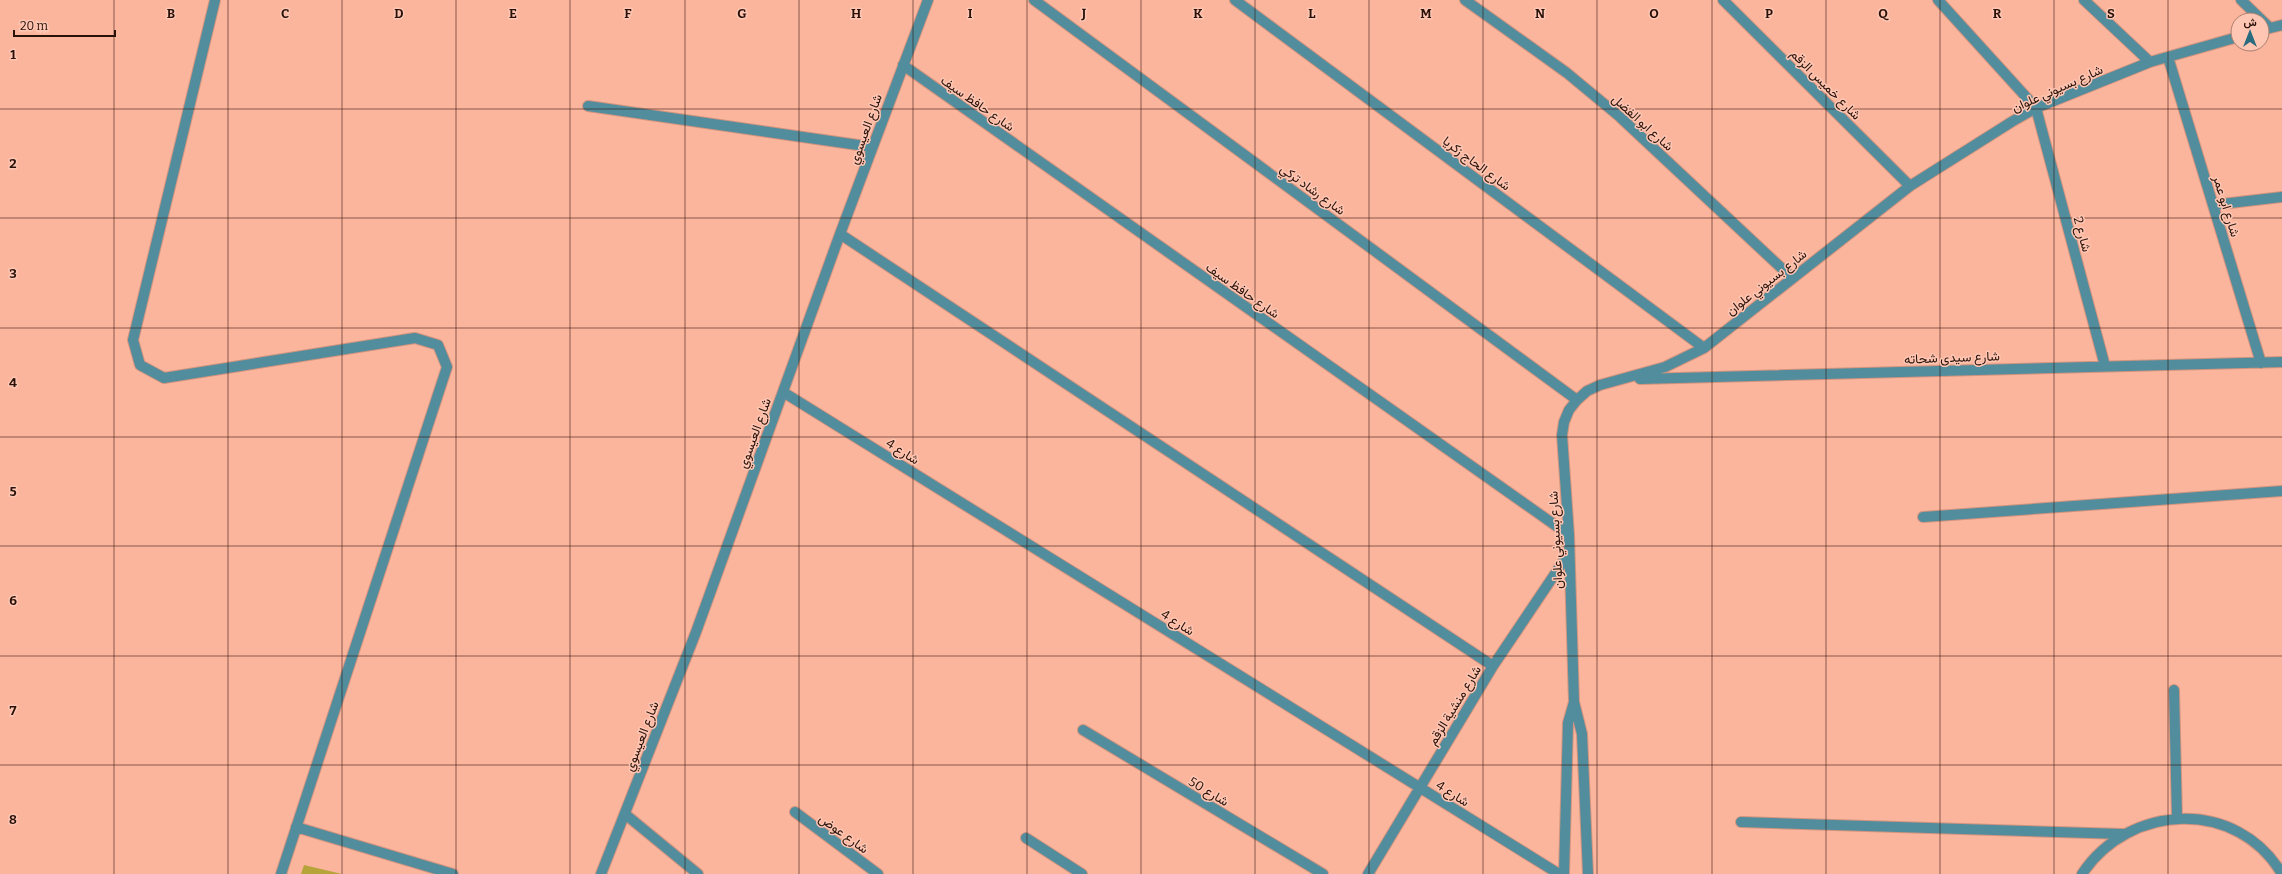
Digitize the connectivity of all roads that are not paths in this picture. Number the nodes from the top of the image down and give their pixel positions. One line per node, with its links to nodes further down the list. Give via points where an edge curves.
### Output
1 (214, 0): 45 (street, via 133,340 140,365 164,378 415,338 438,345 447,367)
2 (928, 0): 16 (street, شارع العيسوي)
3 (1034, 0): 31 (street, شارع رشاد تركي)
4 (1236, 0): 25 (street, شارع الحاج زكريا)
5 (1465, 0): 24 (street, شارع ابو الفضل, via 1567,73 1620,118)
6 (1723, 0): 20 (street, شارع خميس الزقم)
7 (1938, 0): 18 (street)
8 (2084, 0): 15 (street)
9 (2241, 0): 10 (street)
10 (2251, 12)
11 (2282, 25): 12 (street)
12 (2270, 28)
13 (2230, 39): 14 (street, شارع بسيوني علوان)
14 (2168, 57): 15 (street, شارع بسيوني علوان); 22 (street, شارع ابو عمر)
15 (2150, 62): 18 (street, شارع بسيوني علوان)
16 (903, 65): 19 (street, شارع العيسوي); 34 (street, شارع حافظ سيف)
17 (588, 106): 19 (street)
18 (2036, 108): 20 (street, شارع بسيوني علوان); 28 (street, شارع 2)
19 (872, 147): 23 (street, شارع العيسوي)
20 (1910, 186): 24 (street, شارع بسيوني علوان)
21 (2282, 197): 22 (street)
22 (2213, 205): 27 (street, شارع ابو عمر)
23 (840, 234): 30 (street, شارع العيسوي); 36 (street)
24 (1792, 278): 25 (street, شارع بسيوني علوان)
25 (1704, 348): 29 (street, شارع بسيوني علوان, via 1665,367)
26 (2282, 362): 27 (street, شارع سيدى شحاته)
27 (2261, 363): 28 (street, شارع سيدى شحاته)
28 (2105, 366): 29 (street, شارع سيدى شحاته)
29 (1623, 379): 31 (street, شارع بسيوني علوان, via 1600,385)
30 (783, 392): 40 (street, شارع 4); 42 (street, شارع العيسوي, via 696,632)
31 (1577, 400): 34 (street, شارع بسيوني علوان, via 1564,422 1562,434)
32 (2282, 491): 33 (street)
33 (1923, 517)
34 (1569, 535): 35 (street, شارع بسيوني علوان)
35 (1569, 553): 36 (street, شارع منشية الزقم); 38 (street, شارع بسيوني علوان)
36 (1493, 666): 40 (street, شارع منشية الزقم)
37 (2174, 690): 43 (street)
38 (1574, 702): 57 (street, شارع بسيوني علوان, via 1568,723); 58 (street, شارع بسيوني علوان, via 1582,734)
39 (1083, 730): 54 (street, شارع 50)
40 (1419, 788): 55 (street, شارع منشية الزقم); 56 (street, شارع 4)
41 (794, 812): 52 (street, شارع عوض)
42 (625, 814): 50 (street, شارع العيسوي); 51 (street)
43 (2177, 818): 46 (street, via 2149,822); 60 (street, via 2205,820 2232,828 2256,844 2276,863)
44 (1741, 822): 46 (street)
45 (296, 827): 48 (street); 49 (street)
46 (2123, 834): 59 (street, via 2100,851)
47 (1026, 838): 53 (street)
48 (281, 874)
49 (453, 874)
50 (601, 874)
51 (698, 874)
52 (878, 874)
53 (1082, 874)
54 (1323, 874)
55 (1368, 874)
56 (1559, 874)
57 (1564, 874)
58 (1588, 874)
59 (2082, 874)
60 (2282, 874)

